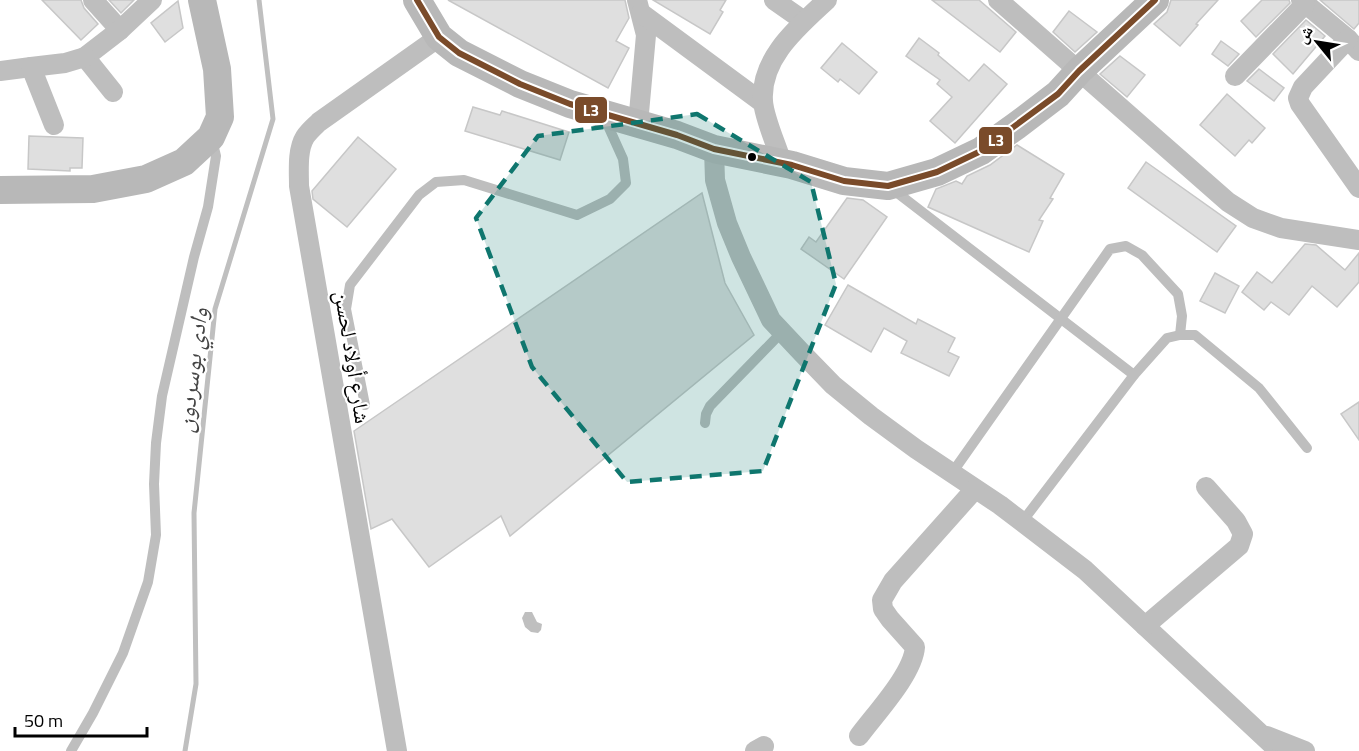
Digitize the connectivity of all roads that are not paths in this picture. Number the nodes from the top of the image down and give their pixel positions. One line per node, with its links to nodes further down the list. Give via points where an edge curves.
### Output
1 (93, 0): 12 (street)
2 (152, 0): 12 (street)
3 (202, 0): 25 (street, via 220,102 220,117)
4 (417, 0): 13 (street)
5 (774, 0): 11 (street)
6 (827, 0): 11 (street)
7 (998, 0): 18 (street)
8 (1155, 0): 18 (street)
9 (1303, 2): 14 (street); 19 (street)
10 (639, 7): 21 (street); 23 (street, via 646,36)
11 (804, 21): 21 (street, via 770,62 764,79)
12 (120, 30): 15 (street)
13 (439, 37): 22 (street, via 475,62 520,84); 47 (street, شارع أولاد لحسن, via 319,122 304,137 299,170)
14 (1354, 45): 29 (street, via 1303,87 1298,98)
15 (85, 57): 16 (street); 20 (street)
16 (31, 67): 17 (street); 24 (street)
17 (0, 71)
18 (1079, 71): 28 (street, via 1058,94 981,151 937,172); 31 (street, via 1203,181 1253,218 1281,228)
19 (1234, 76)
20 (113, 93)
21 (763, 103): 27 (street)
22 (602, 113): 23 (street); 36 (lane, via 623,159 626,183 610,200 577,215 464,180 436,182 419,195 350,285 346,309)
23 (638, 124): 26 (street)
24 (54, 125)
25 (211, 137): 30 (street, via 184,162 146,179 93,189); 46 (lane, via 216,156 208,207 162,396 155,453 156,535 148,582 123,653)
26 (714, 149): 27 (street); 33 (street, via 715,180 727,223 771,320)
27 (782, 163): 28 (street, via 844,181)
28 (888, 186): 32 (lane)
29 (1359, 188)
30 (0, 190)
31 (1359, 240)
32 (1062, 319): 34 (lane, via 1110,249 1126,246 1142,255 1178,294); 35 (lane); 39 (lane)
33 (782, 332): 37 (lane, via 710,406); 39 (street, via 833,385)
34 (1180, 335): 35 (lane, via 1167,338); 38 (lane, via 1195,335 1259,388)
35 (1134, 375): 42 (lane)
36 (365, 405)
37 (705, 423)
38 (1307, 448)
39 (952, 473): 41 (street)
40 (1206, 488): 43 (street, via 1236,521 1243,534 1239,546)
41 (975, 489): 42 (street); 45 (street, via 893,581 882,600 890,619 915,647 914,657 908,671)
42 (1022, 522): 43 (street, via 1085,570)
43 (1145, 626): 44 (street)
44 (1259, 732): 48 (street); 49 (street)
45 (859, 736)
46 (71, 751)
47 (397, 751)
48 (1279, 751)
49 (1305, 751)

